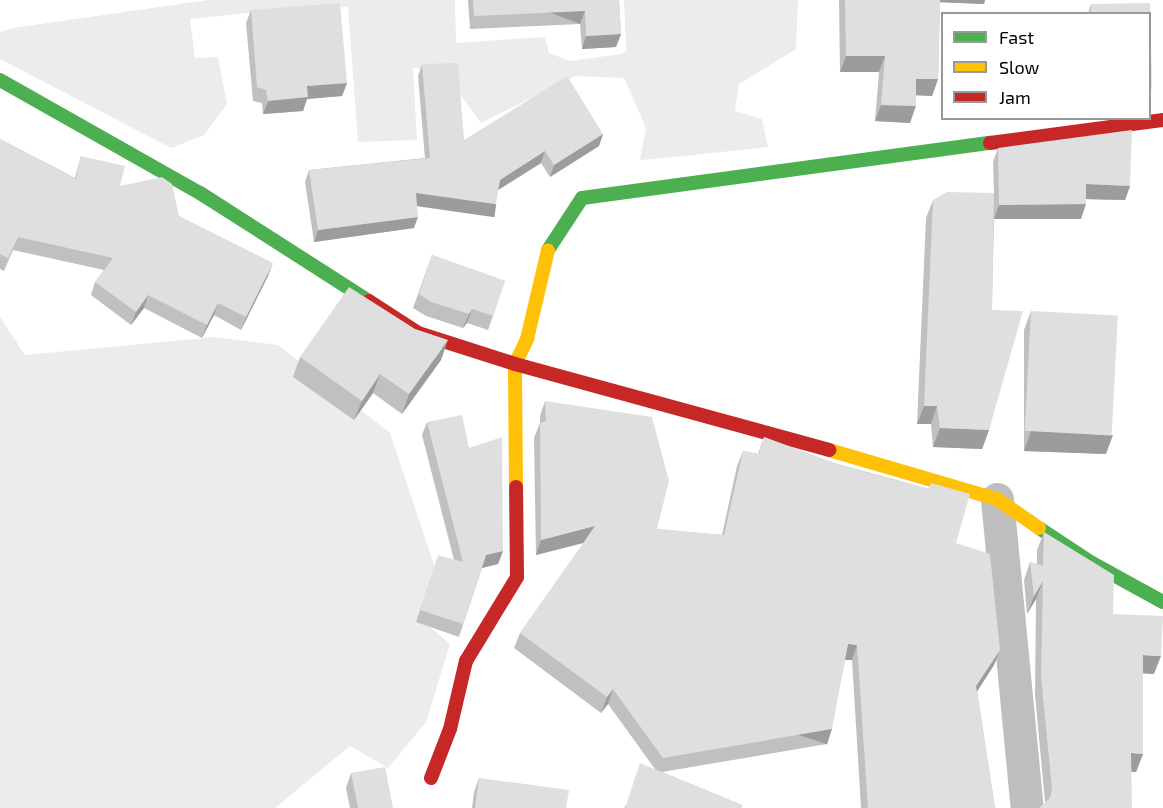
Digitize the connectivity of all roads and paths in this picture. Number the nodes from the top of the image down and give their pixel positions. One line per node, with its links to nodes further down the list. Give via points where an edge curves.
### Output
1 (0, 80): 3 (street, via 200,193 418,333)
2 (1163, 120): 3 (street, via 582,198 548,249 527,339)
3 (515, 364): 4 (street); 6 (street, via 517,577 466,661 450,729)
4 (997, 499): 5 (street, via 1092,563); 7 (street)
5 (1163, 602)
6 (431, 778)
7 (1027, 808)

